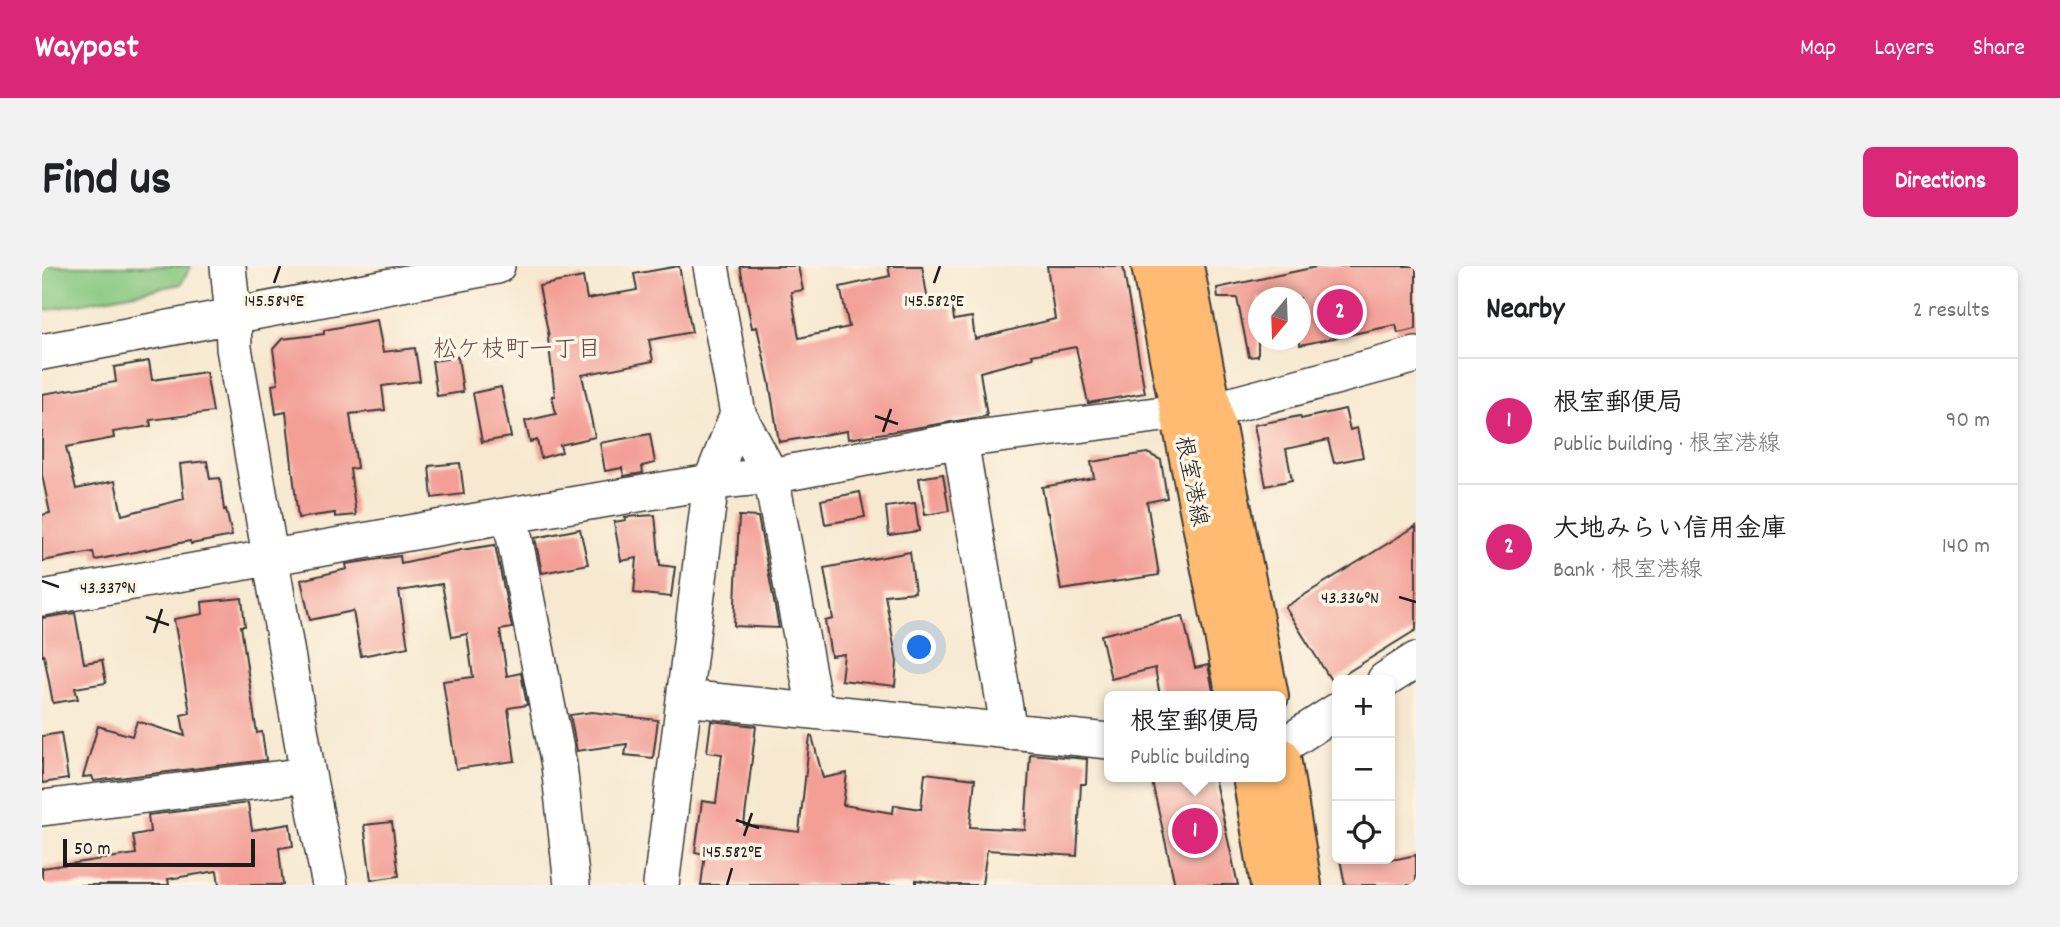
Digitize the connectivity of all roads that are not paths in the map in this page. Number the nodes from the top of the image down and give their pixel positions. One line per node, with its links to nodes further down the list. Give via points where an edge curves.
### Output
1 (228, 266): 6 (street)
2 (497, 266): 6 (street)
3 (711, 266): 10 (street)
4 (1151, 266): 9 (main road, 根室港線)
5 (1184, 266): 9 (main road, 根室港線)
6 (233, 316): 7 (street); 15 (street, via 234,348)
7 (42, 352)
8 (1416, 355): 9 (street)
9 (1196, 411): 11 (street); 19 (main road, 根室港線); 20 (main road, 根室港線)
10 (738, 414): 12 (street); 13 (street)
11 (960, 440): 12 (street); 24 (street)
12 (771, 476): 13 (street); 22 (street)
13 (711, 482): 14 (street); 21 (street)
14 (510, 515): 15 (street); 32 (street, via 559,765)
15 (271, 558): 16 (street); 27 (street)
16 (42, 598)
17 (1416, 660): 18 (street)
18 (1393, 675)
19 (1235, 691)
20 (1268, 691)
21 (684, 698): 22 (street); 33 (street)
22 (815, 710): 24 (street)
23 (1332, 714): 26 (street)
24 (1009, 732): 25 (street)
25 (1104, 741)
26 (1286, 744)
27 (308, 775): 30 (street); 31 (street)
28 (1253, 782): 34 (main road)
29 (1285, 782): 35 (main road)
30 (42, 808)
31 (330, 885)
32 (572, 885)
33 (661, 885)
34 (1269, 885)
35 (1302, 885)

